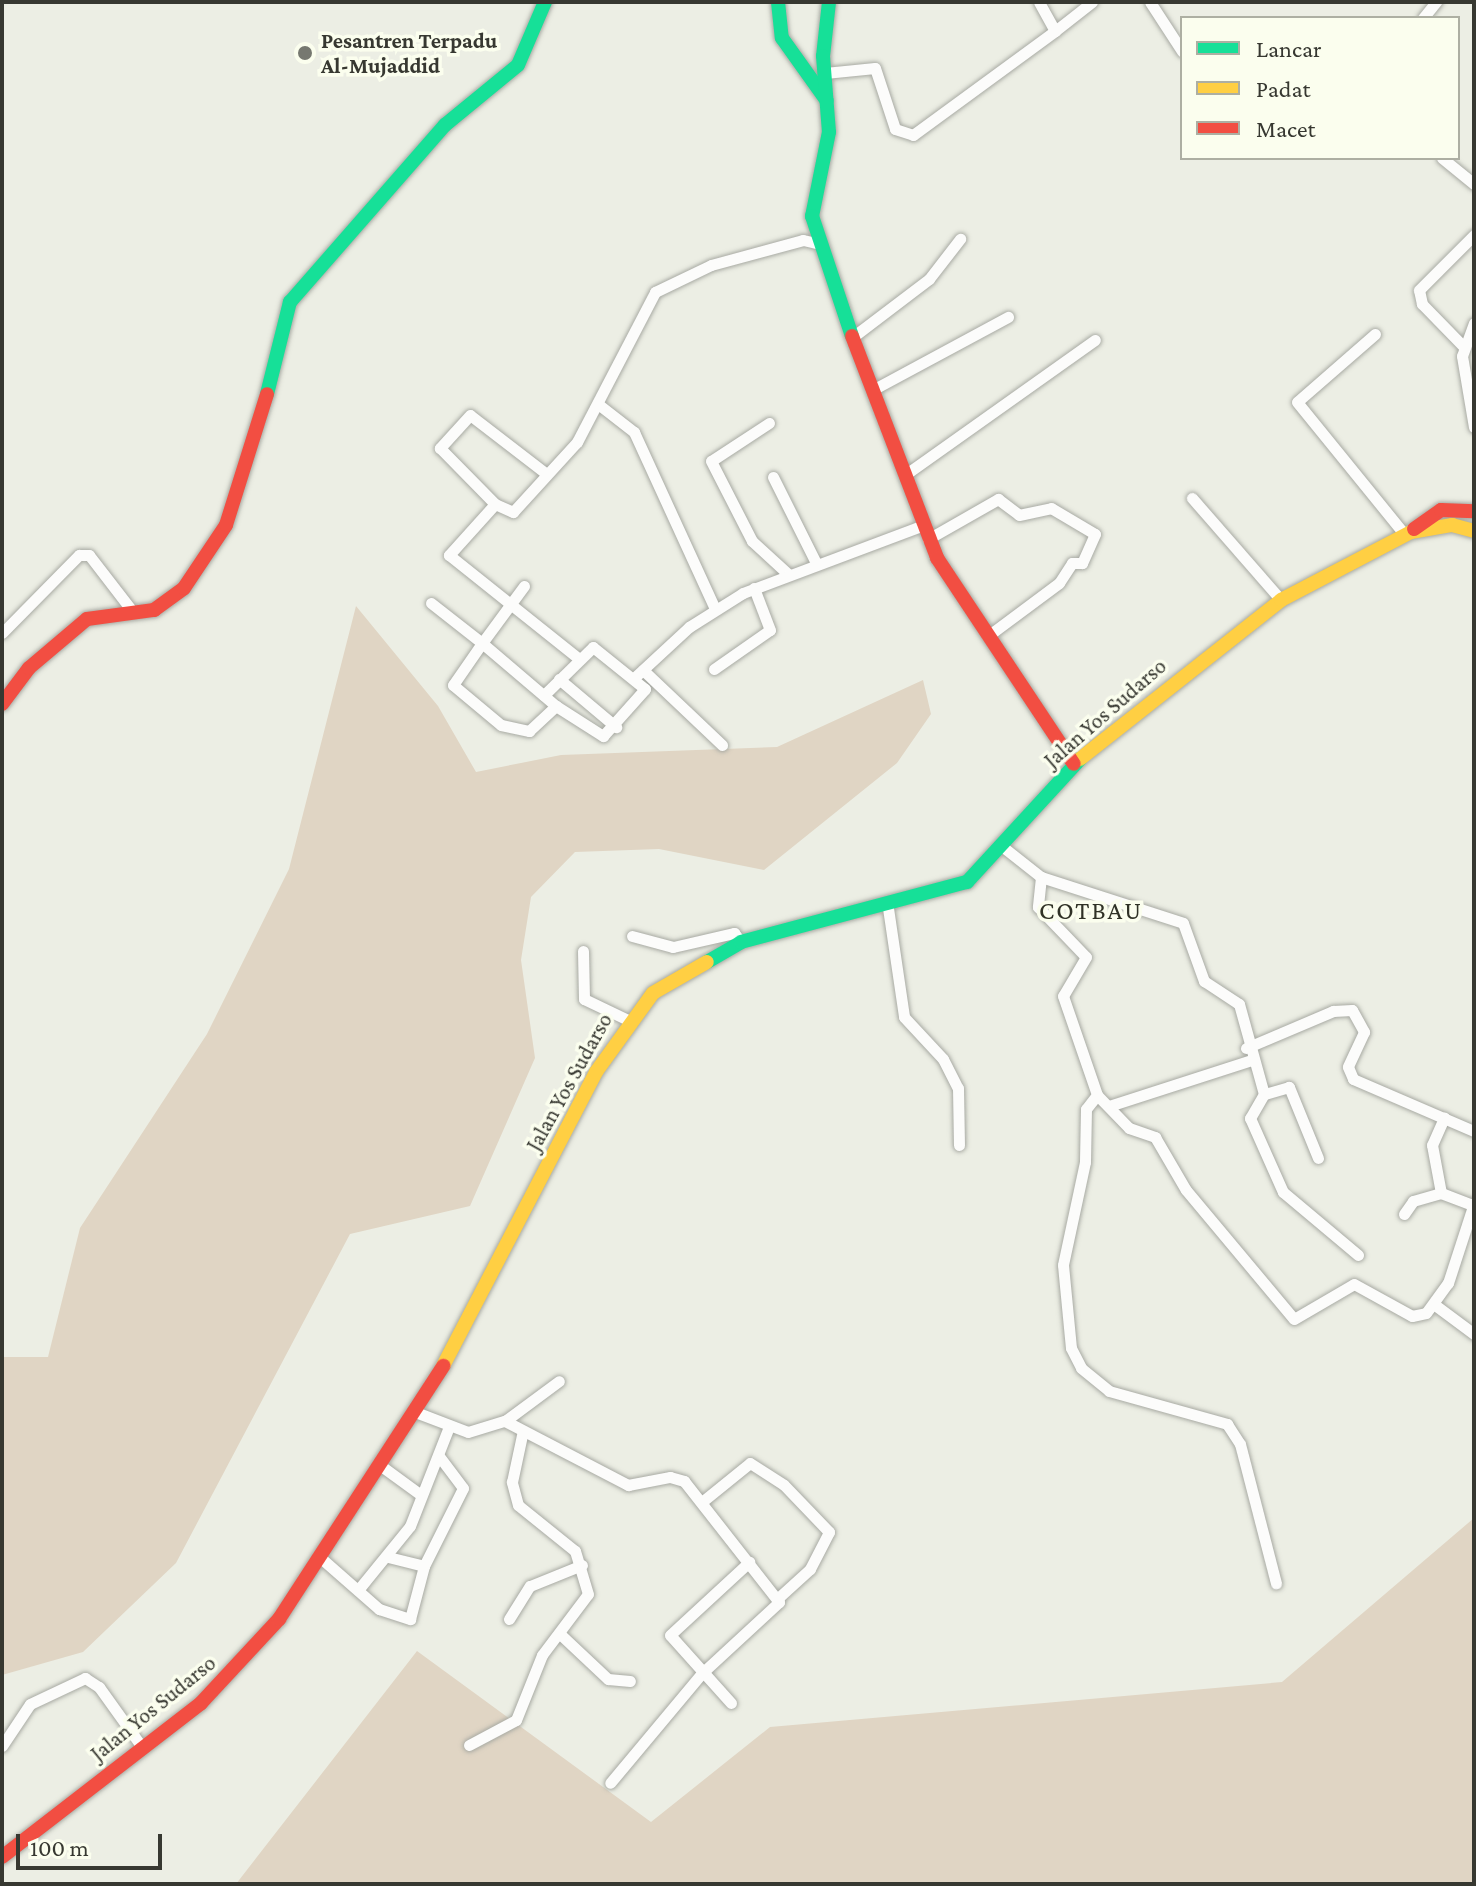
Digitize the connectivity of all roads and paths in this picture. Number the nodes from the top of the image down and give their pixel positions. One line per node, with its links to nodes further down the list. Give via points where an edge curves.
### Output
1 (545, 2): 44 (main road, via 518,65 445,125 290,302 252,458 226,525 167,603)
2 (778, 2): 10 (main road, via 777,23)
3 (829, 2): 9 (main road)
4 (1039, 2): 7 (street)
5 (1092, 2): 7 (street)
6 (1150, 2): 8 (street)
7 (1055, 31): 11 (street, via 906,136 895,129 875,68)
8 (1180, 48)
9 (823, 56): 10 (main road); 11 (main road)
10 (798, 63): 12 (main road)
11 (825, 73): 12 (main road)
12 (828, 101): 17 (main road, via 812,216)
13 (1444, 160): 14 (street)
14 (1474, 184)
15 (1474, 235): 23 (street, via 1418,296)
16 (960, 239): 21 (street, via 929,279)
17 (816, 243): 21 (main road); 25 (street, via 803,240 711,265 655,292)
18 (1008, 317): 24 (street)
19 (1474, 323): 23 (street)
20 (1375, 334): 36 (street, via 1297,402)
21 (854, 336): 24 (main road)
22 (1095, 340): 29 (street)
23 (1463, 346): 27 (street, via 1463,391)
24 (876, 388): 29 (main road)
25 (598, 404): 28 (street, via 577,442); 45 (street, via 634,432)
26 (769, 423): 38 (street, via 711,461 752,541)
27 (1474, 427)
28 (544, 472): 32 (street, via 513,512); 32 (street, via 466,416 440,451)
29 (909, 472): 35 (main road)
30 (773, 477): 37 (street)
31 (1192, 498): 41 (street)
32 (495, 504): 43 (street, via 448,551)
33 (1470, 505): 36 (main road, Jalan Yos Sudarso, via 1441,510)
34 (1474, 531): 36 (main road, Jalan Yos Sudarso, via 1452,525)
35 (926, 532): 37 (street); 47 (main road); 47 (street, via 998,499 1019,515 1051,508 1095,534 1082,563 1072,563 1053,589)
36 (1408, 534): 41 (main road, Jalan Yos Sudarso)
37 (816, 563): 38 (street)
38 (788, 574): 40 (street)
39 (524, 586): 43 (street)
40 (754, 588): 45 (street); 50 (street, via 770,630)
41 (1281, 600): 58 (main road, Jalan Yos Sudarso)
42 (431, 603): 48 (street)
43 (511, 606): 48 (street); 49 (street)
44 (130, 608): 46 (street, via 89,555 79,555); 54 (main road, via 96,614 67,633)
45 (715, 609): 51 (street)
46 (2, 633)
47 (988, 636): 58 (main road)
48 (482, 643): 53 (street); 55 (street, via 453,685 510,730 529,731)
49 (578, 658): 51 (street, via 593,647); 52 (street)
50 (714, 669)
51 (639, 673): 56 (street, via 644,692); 57 (street)
52 (559, 679): 53 (street); 56 (street)
53 (544, 695): 55 (street)
54 (2, 704)
55 (556, 706): 56 (street, via 599,736)
56 (616, 727)
57 (722, 745)
58 (1074, 764): 59 (main road, Jalan Yos Sudarso)
59 (1003, 847): 60 (street); 61 (main road, Jalan Yos Sudarso, via 967,882)
60 (1041, 877): 66 (street, via 1183,923 1204,981 1239,1004); 69 (street, via 1038,907 1086,957 1063,996)
61 (888, 908): 63 (main road, Jalan Yos Sudarso); 73 (street, via 904,1017 943,1059 958,1088)
62 (632, 936): 63 (street, via 673,947 734,933)
63 (741, 942): 65 (main road, Jalan Yos Sudarso, via 679,973)
64 (583, 951): 65 (street, via 584,999)
65 (628, 1020): 82 (main road, Jalan Yos Sudarso)
66 (1246, 1048): 67 (street); 71 (street, via 1352,1010 1364,1032 1349,1076)
67 (1251, 1060): 68 (street); 70 (street)
68 (1264, 1094): 74 (street, via 1289,1087); 78 (street, via 1250,1118 1283,1192 1303,1216)
69 (1097, 1095): 70 (street); 95 (street, via 1086,1109 1085,1162 1063,1265 1071,1348 1081,1368 1109,1391 1227,1424 1240,1444)
70 (1109, 1106): 79 (street, via 1129,1128 1155,1137 1186,1190 1294,1319 1354,1284 1412,1316)
71 (1444, 1118): 72 (street); 75 (street, via 1432,1145)
72 (1474, 1131)
73 (959, 1145)
74 (1318, 1158)
75 (1441, 1193): 76 (street); 77 (street, via 1413,1201)
76 (1473, 1204): 79 (street)
77 (1404, 1214)
78 (1358, 1255)
79 (1435, 1305): 80 (street)
80 (1474, 1334)
81 (559, 1381): 83 (street)
82 (418, 1413): 84 (street); 87 (main road, Jalan Yos Sudarso)
83 (505, 1421): 84 (street, via 468,1432); 85 (street)
84 (448, 1429): 86 (street)
85 (522, 1435): 89 (street, via 628,1485 677,1478); 93 (street, via 512,1482 518,1505 566,1542)
86 (439, 1456): 88 (street); 94 (street, via 463,1488)
87 (384, 1468): 88 (street); 91 (main road, Jalan Yos Sudarso)
88 (421, 1495): 90 (street)
89 (703, 1501): 92 (street); 97 (street, via 750,1463 784,1485 829,1532 810,1569)
90 (387, 1557): 94 (street, via 397,1554); 96 (street)
91 (322, 1559): 96 (street); 105 (main road, Jalan Yos Sudarso, via 235,1671)
92 (749, 1562): 97 (street); 100 (street, via 670,1635)
93 (582, 1565): 98 (street, via 530,1586); 99 (street, via 585,1603)
94 (424, 1566): 96 (street, via 407,1621)
95 (1276, 1583)
96 (358, 1590)
97 (777, 1599): 100 (street, via 779,1606)
98 (509, 1619)
99 (560, 1634): 101 (street, via 608,1679); 104 (street, via 542,1655 516,1720)
100 (702, 1673): 102 (street); 106 (street)
101 (630, 1681)
102 (731, 1703)
103 (3, 1738): 105 (street, via 30,1704 85,1678 99,1687)
104 (469, 1745)
105 (142, 1747): 107 (main road, Jalan Yos Sudarso)
106 (610, 1783)
107 (2, 1857)

